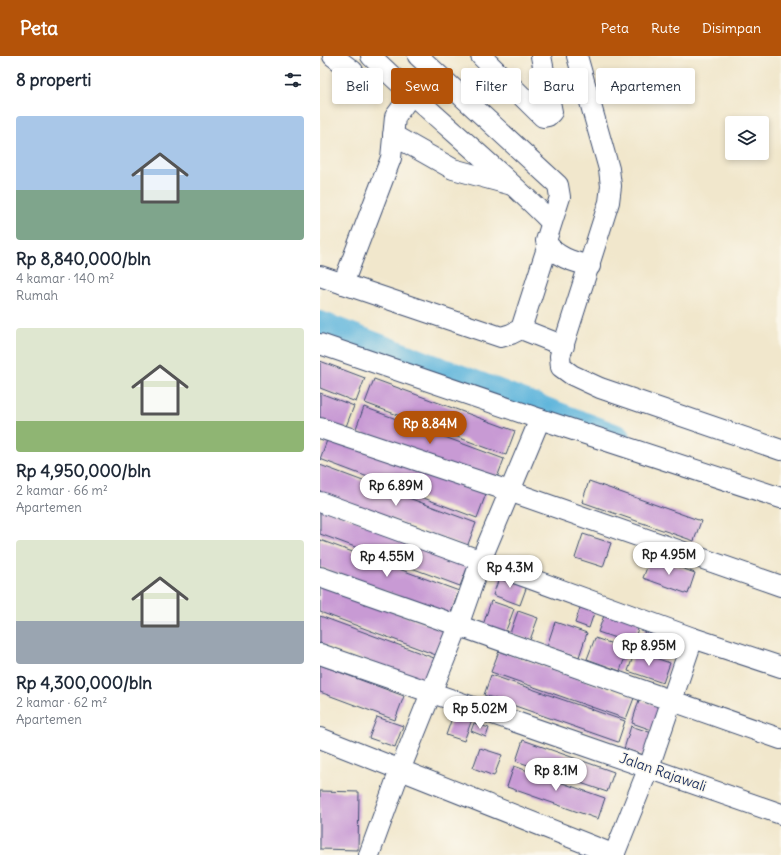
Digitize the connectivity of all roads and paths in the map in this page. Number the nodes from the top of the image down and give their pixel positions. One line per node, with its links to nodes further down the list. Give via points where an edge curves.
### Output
1 (333, 56): 8 (street)
2 (371, 56): 11 (street)
3 (418, 56): 19 (street, via 558,185 560,197)
4 (481, 56): 12 (street)
5 (526, 56): 9 (street)
6 (541, 56): 10 (street)
7 (577, 56): 21 (street, via 609,169 611,186 609,202)
8 (349, 68)
9 (537, 68)
10 (543, 68)
11 (391, 76)
12 (529, 103)
13 (404, 104): 17 (street, via 395,117)
14 (421, 104): 18 (street)
15 (530, 104): 16 (street, via 543,117 552,112)
16 (550, 104)
17 (393, 135): 18 (street, via 453,169); 23 (street, via 391,158)
18 (516, 186): 19 (street)
19 (551, 222): 20 (street, via 546,241)
20 (548, 245): 21 (street, via 550,250); 24 (street)
21 (580, 263): 24 (street)
22 (320, 276): 23 (street)
23 (343, 284): 24 (street, via 501,337)
24 (542, 337): 28 (street, via 560,356 562,367 572,375 600,388)
25 (320, 344): 26 (street)
26 (540, 419): 29 (street); 30 (street)
27 (320, 428): 29 (street)
28 (781, 450)
29 (510, 491): 32 (street); 34 (street)
30 (781, 498)
31 (320, 502): 32 (street)
32 (482, 560): 35 (street); 36 (street)
33 (320, 577): 35 (street)
34 (781, 586)
35 (458, 626): 39 (street); 40 (street)
36 (693, 638): 38 (street); 40 (street)
37 (320, 654): 39 (street, Jalan Rajawali)
38 (781, 667)
39 (431, 692): 43 (street, Jalan Rajawali); 44 (street)
40 (671, 702): 42 (street); 43 (street)
41 (320, 738): 44 (street)
42 (781, 739)
43 (649, 767): 45 (street, Jalan Rajawali); 47 (street)
44 (400, 770): 46 (street); 47 (street)
45 (781, 814)
46 (369, 855)
47 (614, 855)

